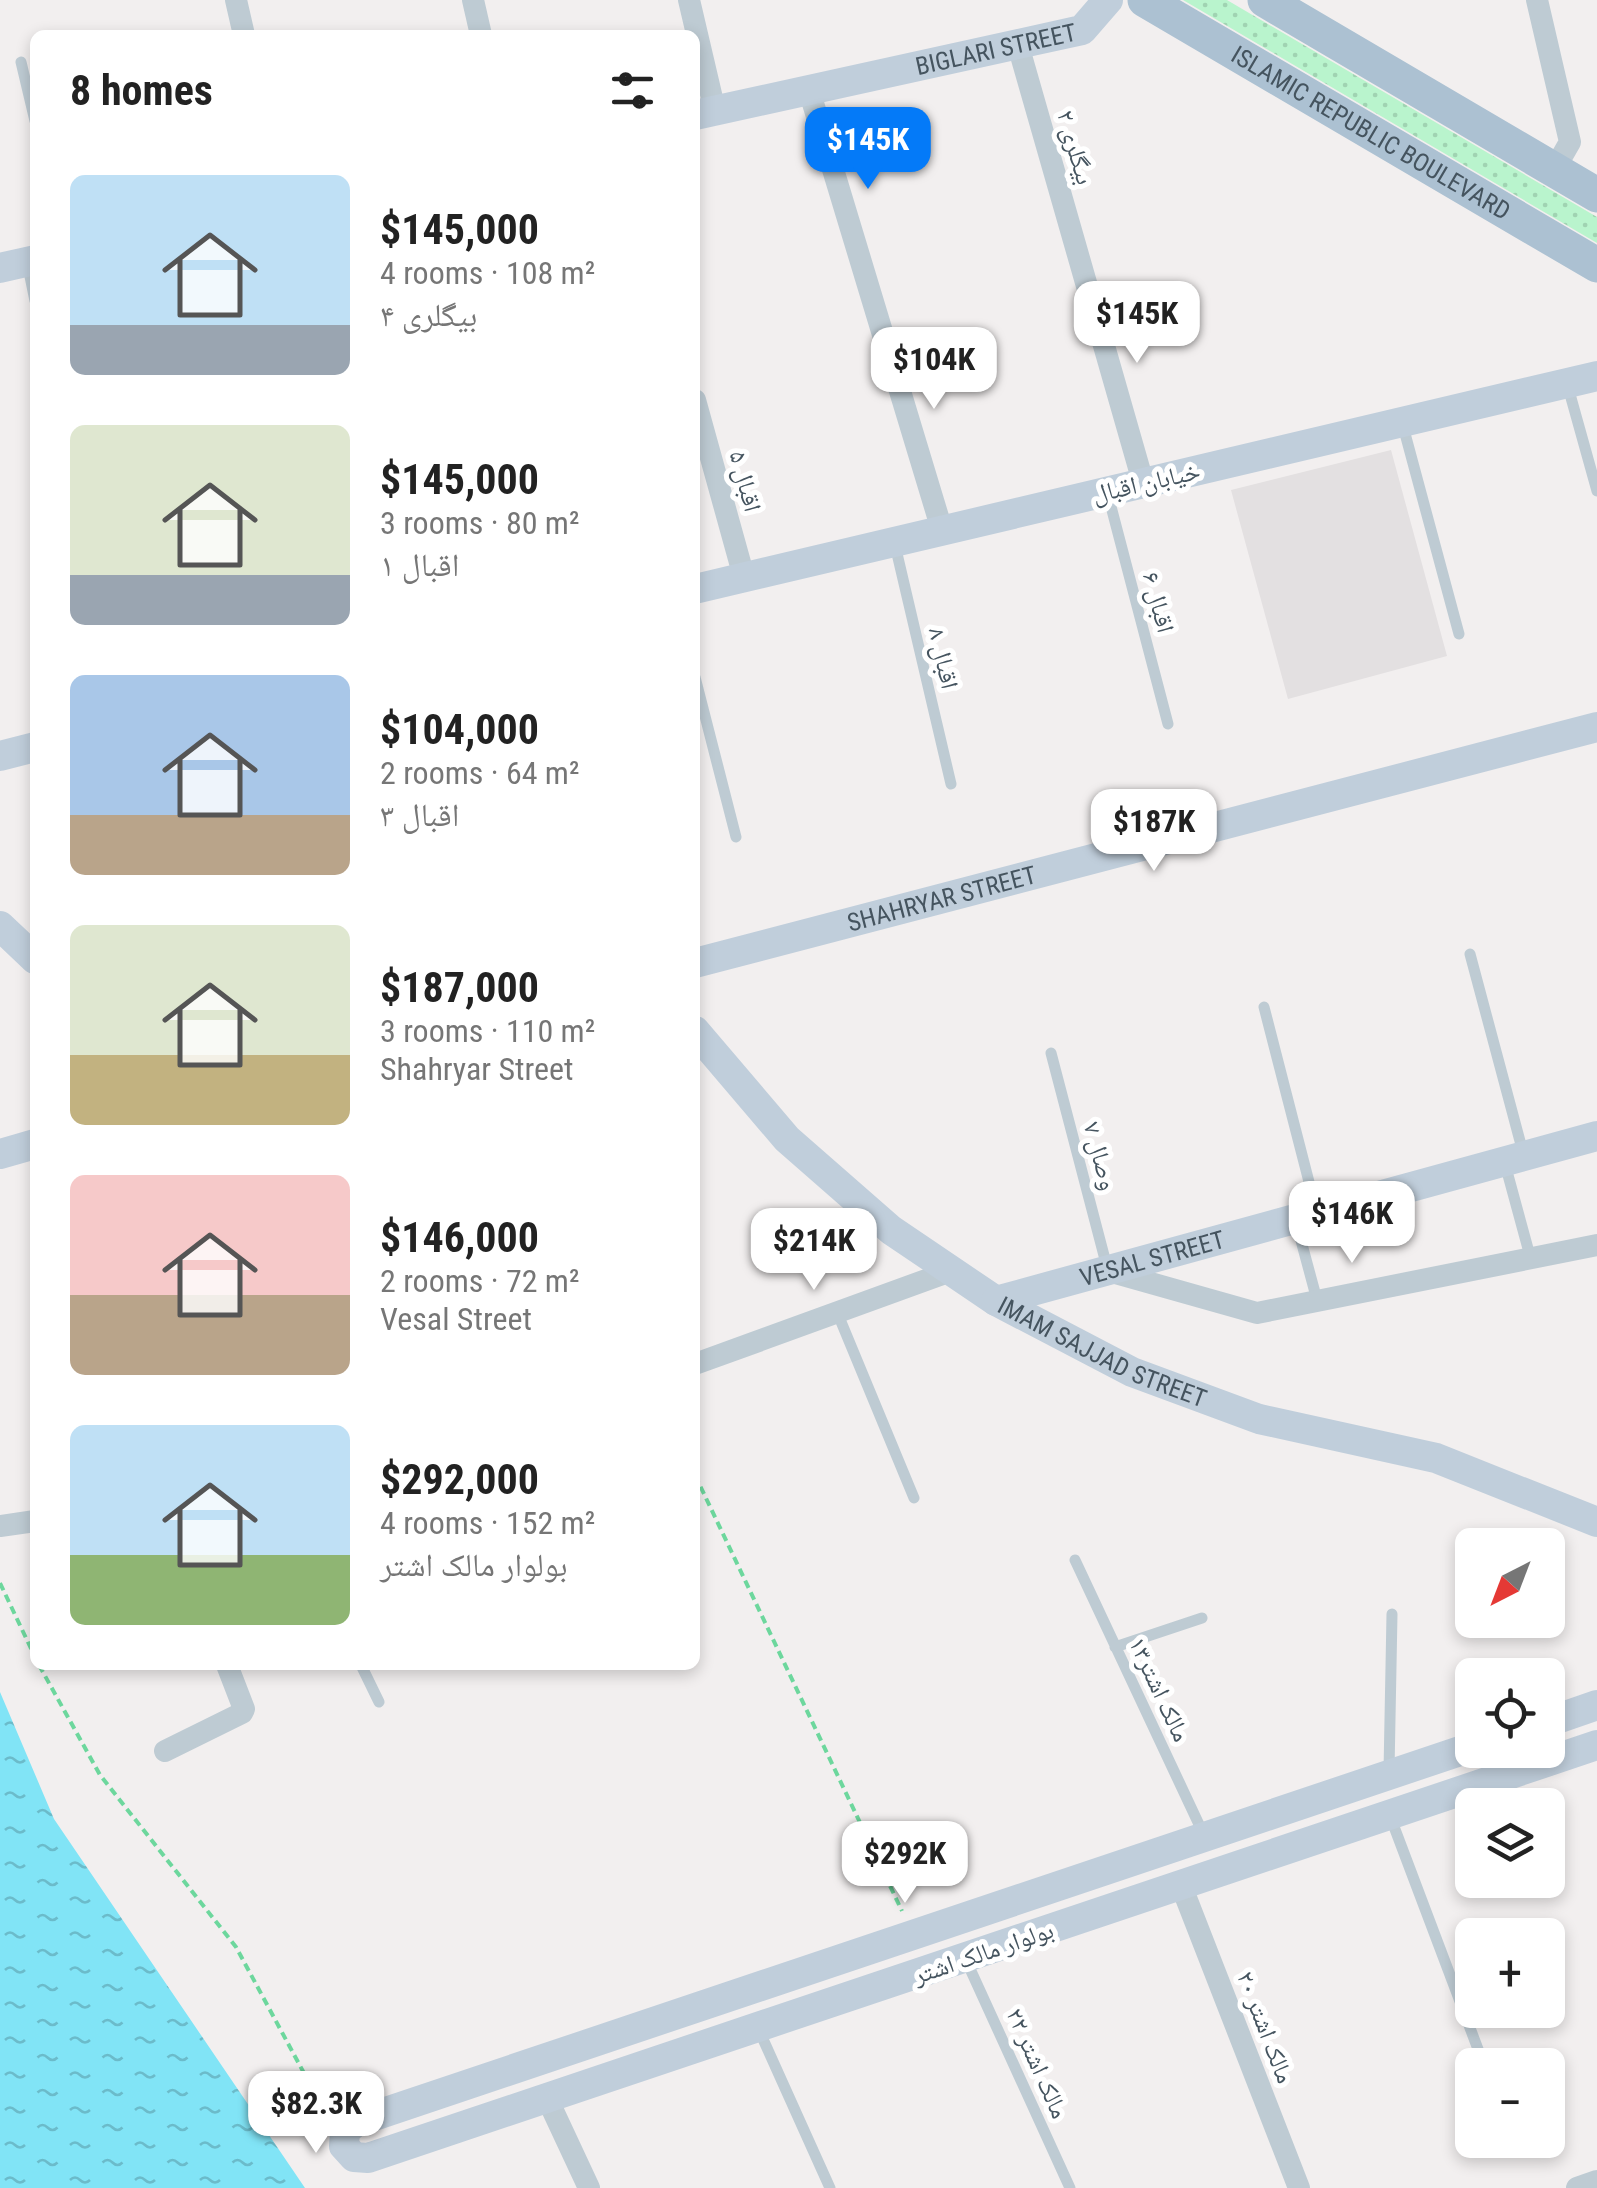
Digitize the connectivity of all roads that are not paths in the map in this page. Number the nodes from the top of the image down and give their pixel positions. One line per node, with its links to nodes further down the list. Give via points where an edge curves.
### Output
1 (236, 0): 8 (street)
2 (473, 0): 9 (street)
3 (690, 0): 10 (street)
4 (1108, 0): 11 (street, BIGLARI STREET, via 1082,30)
5 (1145, 0): 20 (main road, ISLAMIC REPUBLIC BOULEVARD)
6 (1265, 0): 17 (main road)
7 (1537, 0): 17 (street, via 1570,142)
8 (243, 30)
9 (480, 30)
10 (694, 30)
11 (1018, 45): 14 (street, BIGLARI STREET); 25 (street, بیگلری ۲)
12 (20, 62): 15 (lane)
13 (700, 75): 16 (street)
14 (809, 90): 16 (street, BIGLARI STREET); 28 (street)
15 (30, 101)
16 (705, 113)
17 (1554, 170): 18 (main road)
18 (1597, 195)
19 (21, 263): 21 (lane)
20 (1597, 265)
21 (30, 287)
22 (1582, 379): 24 (street, خیابان اقبال); 27 (lane)
23 (700, 418): 30 (street, اقبال ۵)
24 (1402, 422): 25 (street, خیابان اقبال); 32 (lane)
25 (1143, 482): 26 (street, خیابان اقبال)
26 (1106, 491): 28 (street, خیابان اقبال); 34 (lane, اقبال ۶)
27 (1597, 491)
28 (942, 530): 29 (street, خیابان اقبال)
29 (894, 541): 30 (street, خیابان اقبال); 38 (lane, اقبال ۸)
30 (744, 577): 31 (street, خیابان اقبال)
31 (700, 587)
32 (1459, 634)
33 (700, 697): 39 (lane)
34 (1168, 724)
35 (1597, 727): 43 (street, SHAHRYAR STREET)
36 (30, 748): 37 (street)
37 (0, 756)
38 (951, 784)
39 (736, 837)
40 (0, 926): 41 (street)
41 (30, 954)
42 (1470, 954): 50 (lane)
43 (700, 962)
44 (1264, 1007): 51 (lane)
45 (700, 1037): 55 (street, IMAM SAJJAD STREET, via 787,1140 891,1230)
46 (1051, 1053): 54 (lane, وصال ۷)
47 (1597, 1136): 50 (street, VESAL STREET)
48 (30, 1145): 49 (street)
49 (0, 1154)
50 (1514, 1159): 51 (street, VESAL STREET); 53 (lane)
51 (1306, 1216): 54 (street, VESAL STREET); 56 (lane)
52 (1597, 1245): 53 (street)
53 (1530, 1256): 56 (street)
54 (1108, 1270): 56 (street, via 1257,1314); 57 (street, VESAL STREET)
55 (951, 1271): 57 (street, IMAM SAJJAD STREET); 58 (street)
56 (1317, 1300)
57 (996, 1302): 62 (street, IMAM SAJJAD STREET, via 1150,1379 1259,1418 1436,1458)
58 (837, 1312): 59 (street); 60 (lane)
59 (700, 1362)
60 (914, 1498)
61 (30, 1522): 63 (street)
62 (1597, 1522)
63 (0, 1526)
64 (1074, 1560): 67 (lane, مالک اشتر۱۳)
65 (1392, 1614): 76 (lane)
66 (1202, 1618): 67 (lane)
67 (1116, 1646): 78 (lane, مالک اشتر۱۳)
68 (229, 1670): 73 (street, via 242,1713)
69 (363, 1670): 70 (lane)
70 (379, 1702)
71 (1597, 1705): 72 (street)
72 (1565, 1716)
73 (165, 1751)
74 (1455, 1753): 76 (street, بولوار مالک اشتر)
75 (1595, 1753): 77 (street, بولوار مالک اشتر)
76 (1389, 1775): 78 (street, بولوار مالک اشتر)
77 (1389, 1815): 80 (street, بولوار مالک اشتر); 84 (lane)
78 (1205, 1837): 79 (street, بولوار مالک اشتر)
79 (1060, 1885): 81 (street); 85 (street, بولوار مالک اشتر, via 343,2120 344,2146 354,2157 368,2158)
80 (1181, 1885): 81 (street, بولوار مالک اشتر); 90 (street, مالک اشتر ۲۰)
81 (1074, 1921): 82 (street, بولوار مالک اشتر)
82 (965, 1958): 83 (street, بولوار مالک اشتر); 89 (lane, مالک اشتر ۲۲)
83 (758, 2027): 85 (street, بولوار مالک اشتر); 88 (lane)
84 (1478, 2048)
85 (547, 2098): 87 (street)
86 (1597, 2181): 91 (street)
87 (588, 2188)
88 (830, 2188)
89 (1070, 2188)
90 (1299, 2188)
91 (1577, 2188)

